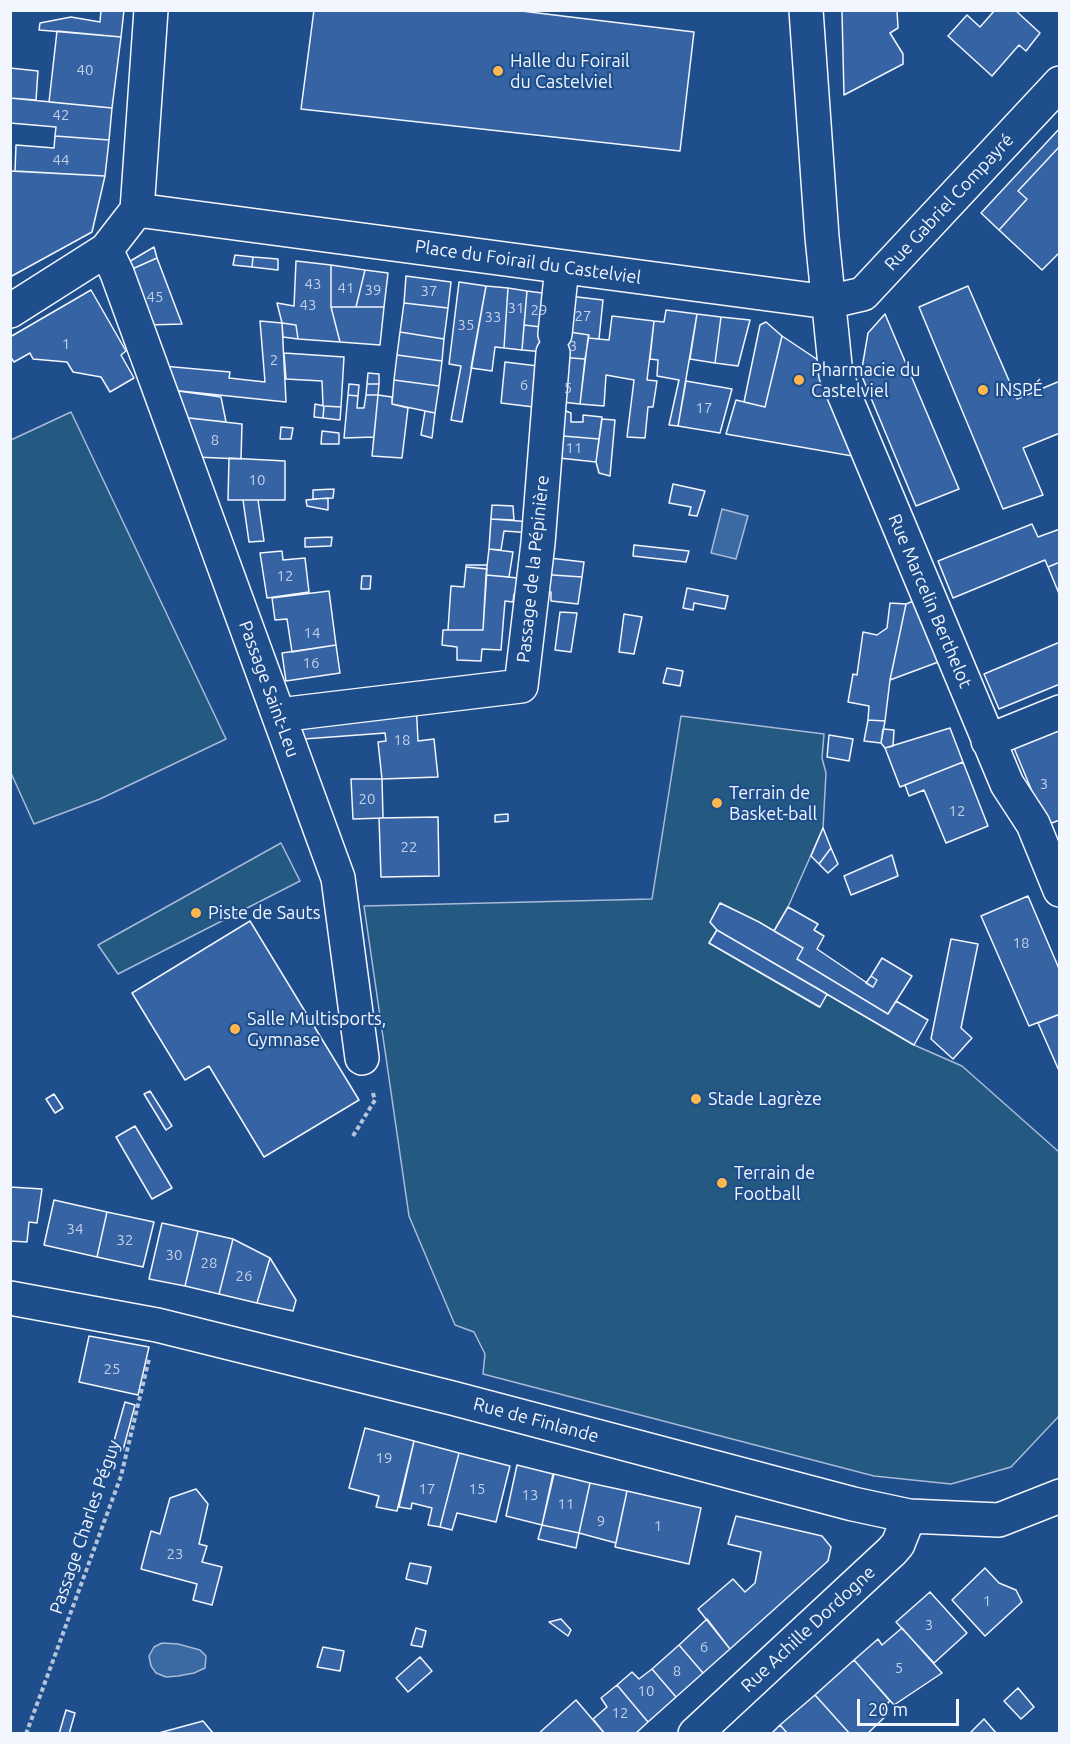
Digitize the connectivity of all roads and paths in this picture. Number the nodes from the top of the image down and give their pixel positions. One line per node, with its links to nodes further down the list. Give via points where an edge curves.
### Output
1 (151, 10): 4 (street)
2 (806, 10): 7 (street)
3 (1059, 83): 7 (street, Rue Gabriel Compayré, via 863,294)
4 (137, 210): 5 (street); 6 (street, Place du Foirail du Castelviel)
5 (106, 250): 8 (street); 10 (street, Passage Saint-Leu)
6 (562, 267): 7 (street, Place du Foirail du Castelviel); 10 (street, Passage de la Pépinière, via 538,543 520,686)
7 (828, 302): 11 (street, Rue Marcelin Berthelot, via 836,375)
8 (10, 311)
9 (1059, 712): 11 (street)
10 (279, 715): 13 (street, Passage Saint-Leu, via 338,878)
11 (988, 741): 12 (street, Rue Marcelin Berthelot, via 1007,784 1033,824)
12 (1059, 890)
13 (362, 1058): 14 (path, via 375,1100)
14 (353, 1136)
15 (10, 1298): 16 (street, Rue de Finlande)
16 (157, 1325): 18 (street, Rue de Finlande); 19 (path, Passage Charles Péguy, via 121,1476)
17 (1059, 1496): 18 (street, Rue de Finlande, via 999,1520)
18 (909, 1516): 20 (street, Rue Achille Dordogne, via 892,1551)
19 (26, 1734)
20 (695, 1734)

